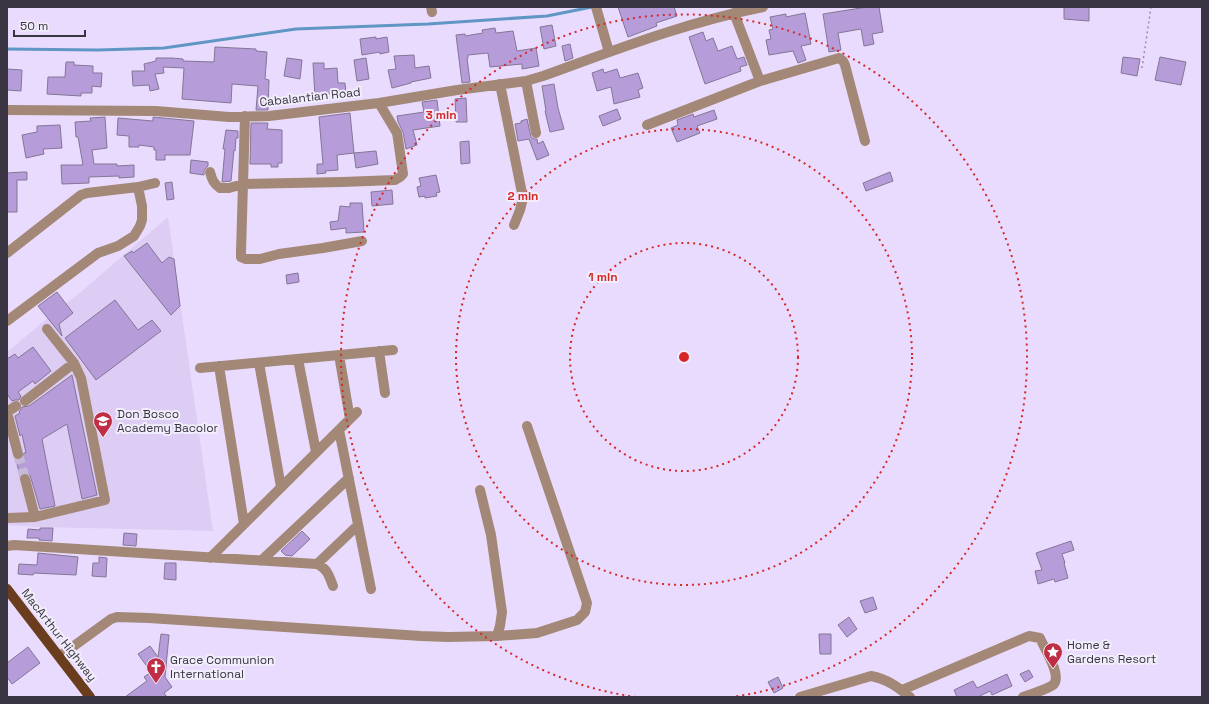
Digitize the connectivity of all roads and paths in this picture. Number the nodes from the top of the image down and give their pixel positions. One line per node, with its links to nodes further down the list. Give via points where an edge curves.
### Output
1 (763, 7): 4 (street, Cabalantian Road)
2 (1151, 7): 6 (path)
3 (597, 12): 5 (street)
4 (734, 12): 5 (street, Cabalantian Road); 8 (street)
5 (609, 52): 7 (street, Cabalantian Road)
6 (1142, 68)
7 (526, 81): 9 (street, Cabalantian Road); 14 (street)
8 (760, 81): 13 (street); 15 (street, via 839,58 845,65)
9 (500, 84): 10 (street, Cabalantian Road); 20 (street, via 523,198)
10 (379, 103): 12 (street, Cabalantian Road, via 269,116); 18 (street, via 397,133 403,174 395,180)
11 (7, 110): 12 (street, Cabalantian Road, via 156,111)
12 (245, 116): 18 (street)
13 (647, 125)
14 (536, 132)
15 (865, 141)
16 (210, 172): 18 (street, via 212,180 220,188)
17 (155, 183): 19 (street)
18 (243, 184): 21 (street, via 240,252 246,259 260,259)
19 (138, 187): 22 (street, via 81,195); 23 (street, via 142,220 134,236 118,246 98,253)
20 (514, 225)
21 (362, 241)
22 (7, 253)
23 (7, 321)
24 (47, 329): 29 (street)
25 (393, 350): 26 (street)
26 (379, 351): 27 (street); 33 (street)
27 (339, 355): 28 (street); 37 (street, via 353,415)
28 (298, 359): 30 (street); 38 (street)
29 (74, 363): 34 (street); 44 (street, via 81,378 105,500)
30 (259, 363): 31 (street); 42 (street)
31 (219, 366): 32 (street); 46 (street)
32 (200, 368)
33 (385, 393)
34 (25, 401)
35 (16, 406): 39 (street, via 7,412)
36 (528, 426): 55 (street, via 587,603 585,612 577,620 537,633)
37 (339, 430): 38 (street); 40 (street)
38 (316, 452): 42 (street)
39 (18, 454)
40 (349, 478): 47 (street); 50 (street)
41 (25, 479): 44 (street)
42 (281, 487): 46 (street)
43 (480, 490): 55 (street, via 491,536 502,612)
44 (35, 517): 45 (street)
45 (7, 518)
46 (244, 524): 49 (street)
47 (358, 525): 51 (street); 54 (street)
48 (7, 546): 49 (street)
49 (210, 558): 50 (street)
50 (261, 561): 51 (street)
51 (318, 564): 52 (street, via 324,567)
52 (333, 586)
53 (7, 589): 56 (main road, MacArthur Highway)
54 (371, 589)
55 (497, 636): 56 (street, via 422,636 117,617 101,624)
56 (60, 656): 58 (main road, MacArthur Highway)
57 (902, 690): 59 (street, via 882,678 872,676); 60 (street); 61 (street, via 1029,636 1040,638 1056,671 1056,679 1053,685)
58 (90, 697)
59 (800, 697)
60 (910, 697)
61 (1023, 697)

